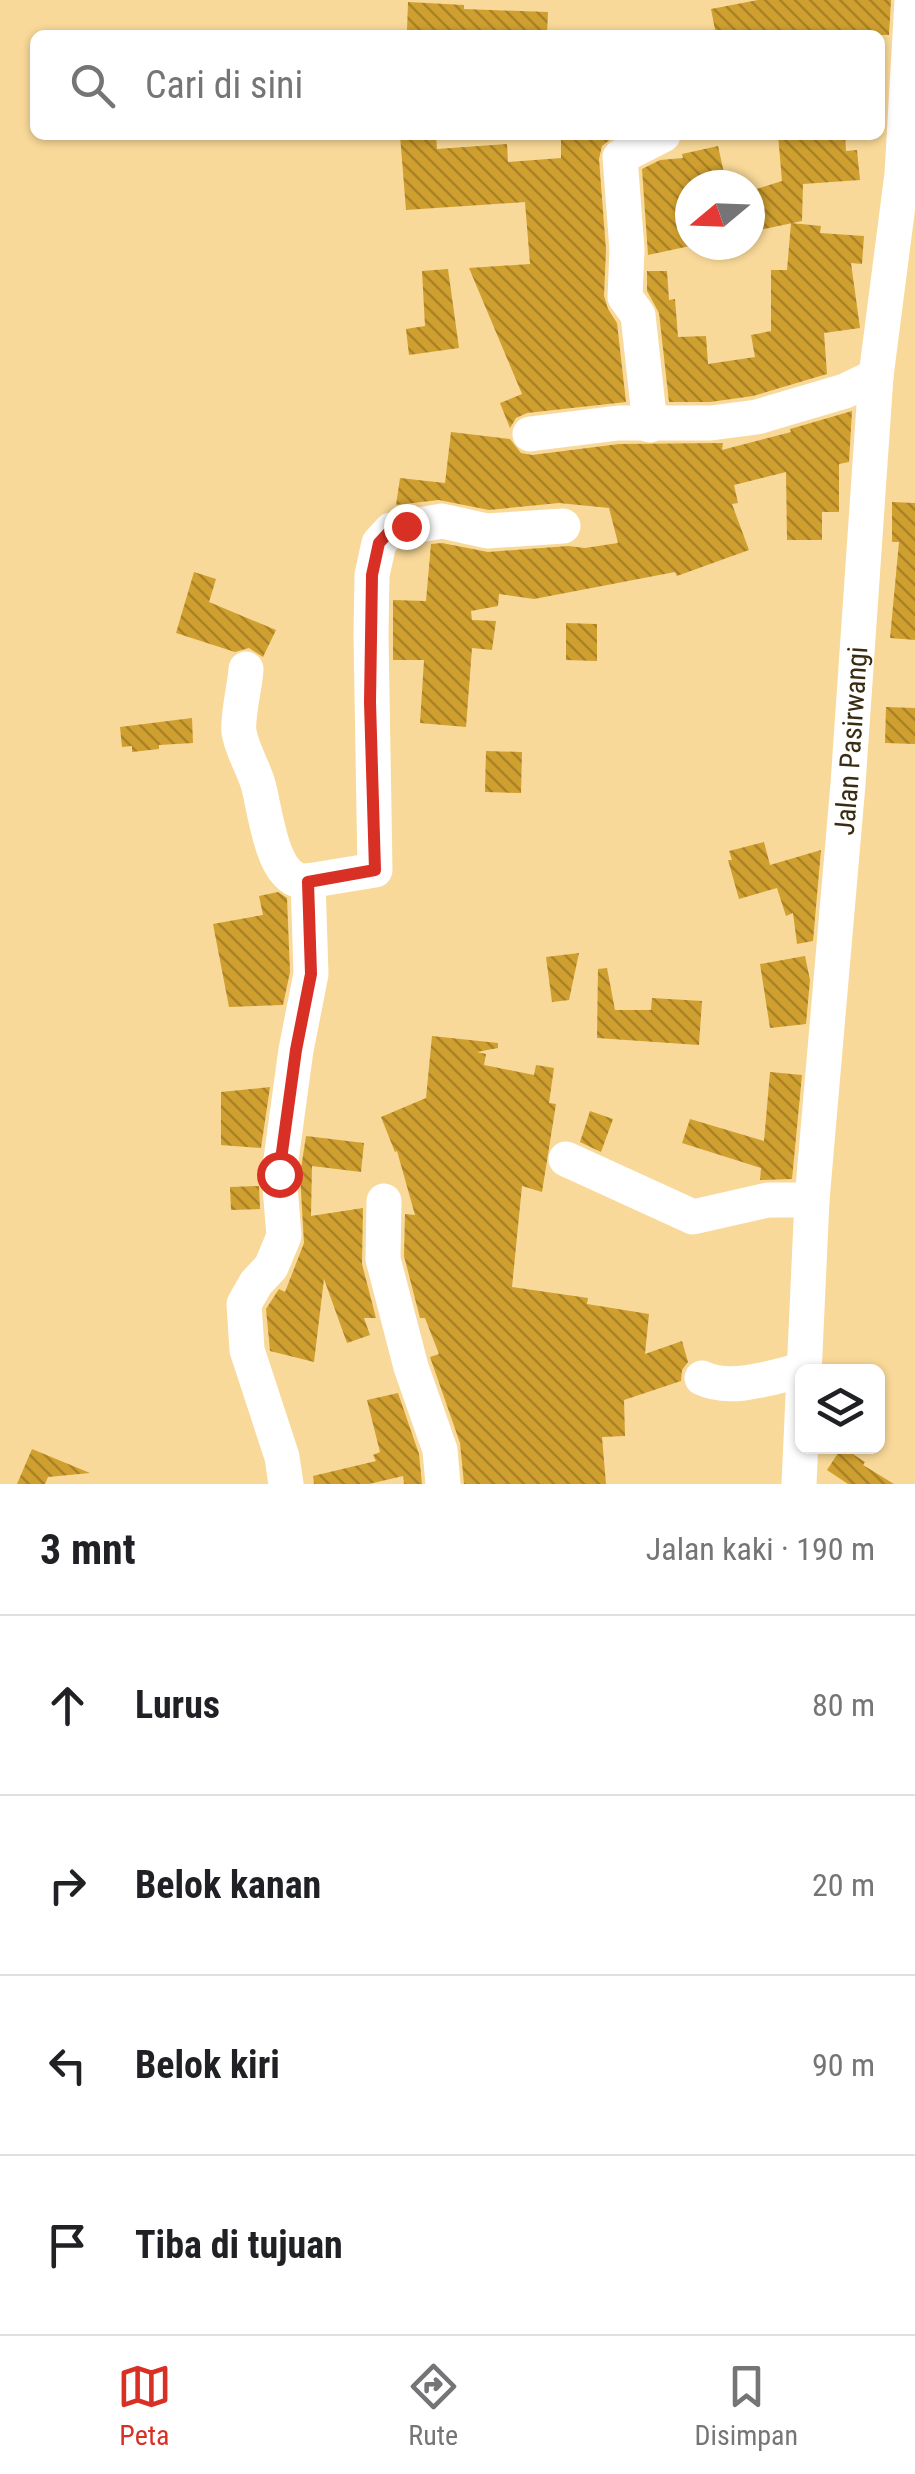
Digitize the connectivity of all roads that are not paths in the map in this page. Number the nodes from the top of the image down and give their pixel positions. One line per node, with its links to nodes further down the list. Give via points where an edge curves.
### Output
1 (912, 0): 2 (street, Jalan Pasirwangi)
2 (893, 109): 4 (street, Jalan Pasirwangi, via 902,174)
3 (654, 140): 5 (street, via 620,158 625,298 638,315)
4 (876, 376): 5 (street, via 757,417); 12 (street, Jalan Pasirwangi)
5 (650, 425): 6 (street)
6 (530, 434)
7 (563, 526): 9 (street, via 487,531 442,521 391,530 379,543 370,668 375,870)
8 (246, 669): 9 (street, via 239,730 277,859 288,875)
9 (308, 882): 17 (street, via 311,974 279,1174 284,1236 244,1304 247,1350)
10 (566, 1158): 12 (street, via 692,1218 768,1200)
11 (384, 1200): 18 (street, via 383,1258 440,1450)
12 (812, 1200): 13 (street, Jalan Pasirwangi)
13 (802, 1364)
14 (795, 1372): 15 (street, via 748,1382)
15 (702, 1378)
16 (801, 1454): 19 (street, Jalan Pasirwangi)
17 (286, 1484)
18 (443, 1484)
19 (800, 1484)

